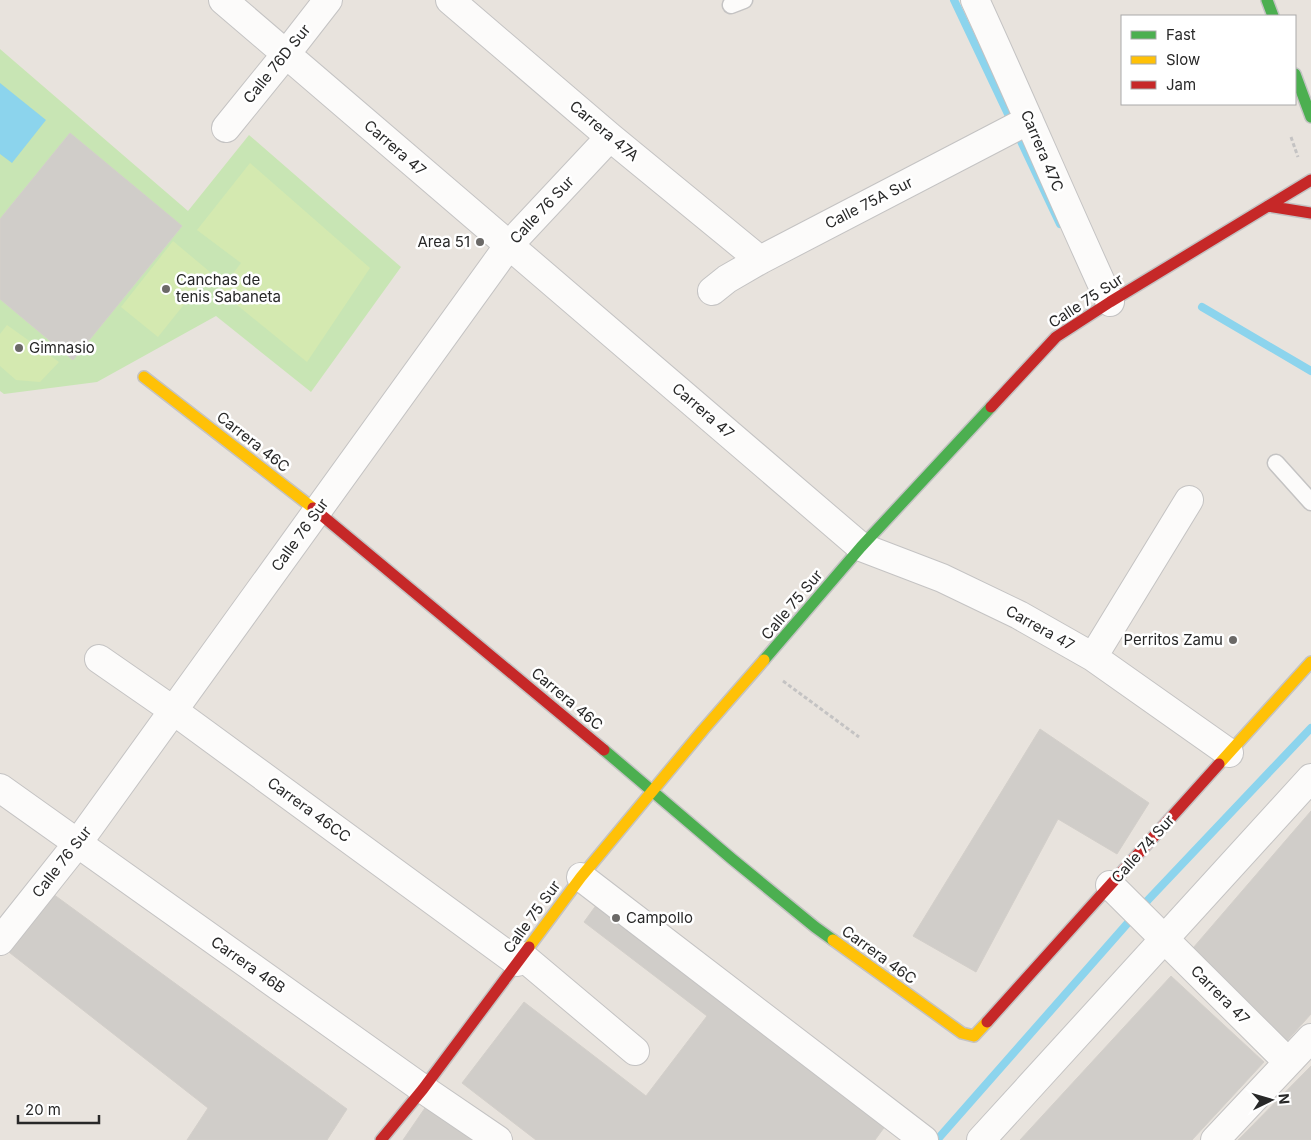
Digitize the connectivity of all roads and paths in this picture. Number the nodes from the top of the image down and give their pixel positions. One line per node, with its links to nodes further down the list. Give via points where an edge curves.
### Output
1 (223, 0): 7 (street, Carrera 47)
2 (328, 0): 7 (street, Calle 76D Sur)
3 (450, 0): 12 (street, Carrera 47A)
4 (975, 0): 10 (street, Carrera 47C)
5 (1267, 0): 6 (street)
6 (1273, 15)
7 (286, 54): 11 (street, Calle 76D Sur); 16 (street, Carrera 47)
8 (1296, 77): 9 (street)
9 (1311, 117)
10 (1026, 121): 17 (street, Calle 75A Sur); 19 (street, Carrera 47C)
11 (226, 128)
12 (610, 137): 16 (street, Calle 76 Sur); 17 (street, Carrera 47A)
13 (1311, 180): 14 (street, Calle 75 Sur)
14 (1268, 206): 15 (street); 19 (street, Calle 75 Sur)
15 (1311, 214)
16 (509, 245): 24 (street, Calle 76 Sur); 25 (street, Carrera 47)
17 (760, 260): 18 (street, Calle 75A Sur)
18 (712, 291)
19 (1110, 302): 25 (street, Calle 75 Sur, via 1056,337)
20 (144, 377): 24 (street, Carrera 46C)
21 (1276, 463): 23 (lane)
22 (1189, 500): 26 (street)
23 (1311, 502)
24 (317, 511): 30 (street, Calle 76 Sur); 35 (street, Carrera 46C)
25 (861, 547): 26 (street, Carrera 47, via 942,578); 29 (street, Calle 75 Sur)
26 (1092, 657): 32 (street, Carrera 47)
27 (99, 659): 30 (street, Carrera 46CC)
28 (1311, 662): 32 (street, Calle 74 Sur)
29 (761, 664): 31 (path); 35 (street, Calle 75 Sur)
30 (174, 712): 36 (street, Calle 76 Sur); 41 (street, Carrera 46CC)
31 (859, 737)
32 (1229, 753): 38 (street, Calle 74 Sur)
33 (1311, 778): 39 (street)
34 (0, 788): 36 (street, Carrera 46B)
35 (653, 791): 37 (street, Calle 75 Sur); 42 (street, Carrera 46C, via 815,927 962,1033)
36 (77, 844): 40 (street, Calle 76 Sur); 46 (street, Carrera 46B)
37 (581, 877): 41 (street, Calle 75 Sur); 47 (street)
38 (1115, 891): 39 (street, Carrera 47); 42 (street, Calle 74 Sur)
39 (1156, 931): 45 (street, Carrera 47); 50 (street)
40 (0, 942)
41 (520, 959): 44 (street, Carrera 46CC); 46 (street, Calle 75 Sur)
42 (974, 1036)
43 (1311, 1038): 45 (street)
44 (635, 1050)
45 (1288, 1062): 51 (street)
46 (423, 1088): 48 (street, Calle 75 Sur); 49 (street, Carrera 46B)
47 (915, 1132)
48 (381, 1140)
49 (498, 1140)
50 (981, 1140)
51 (1215, 1140)

